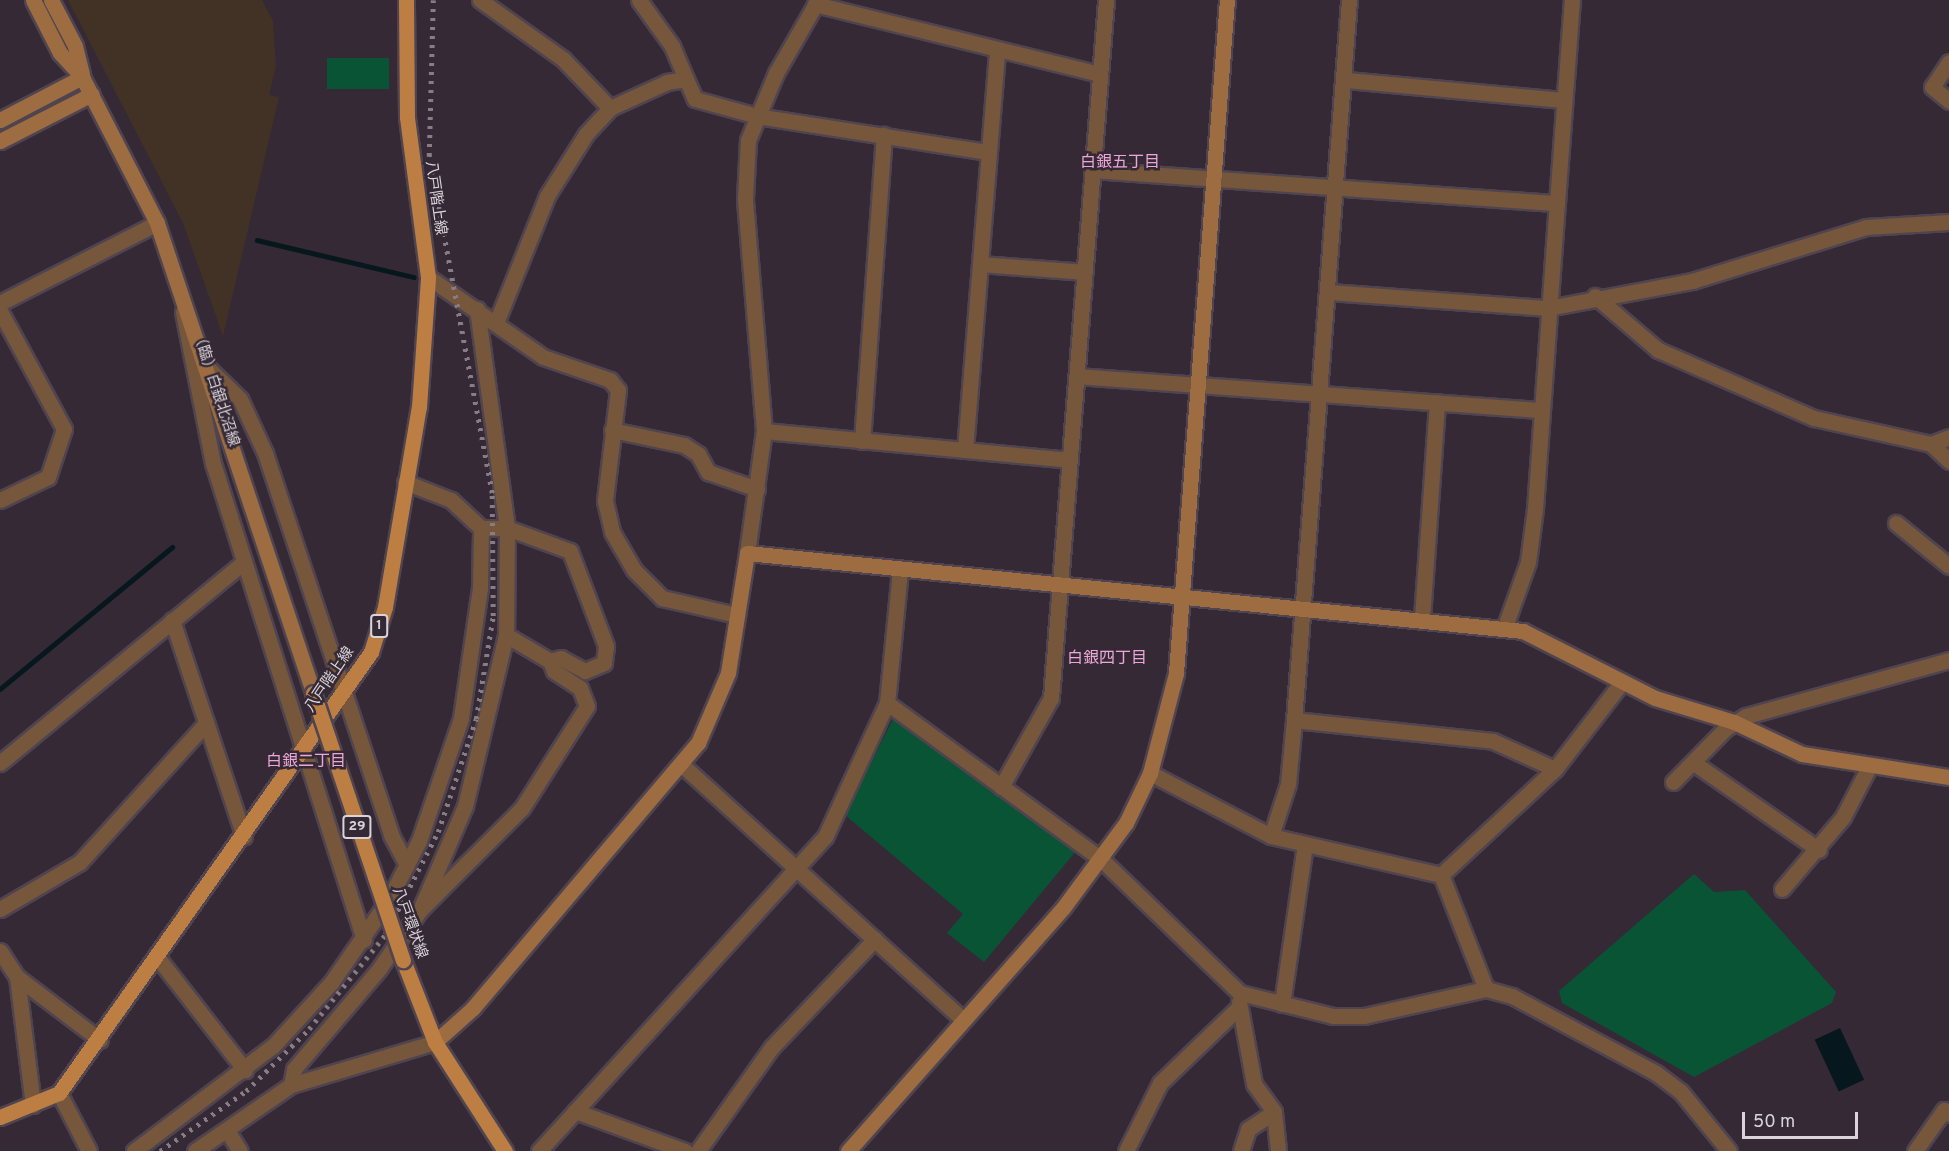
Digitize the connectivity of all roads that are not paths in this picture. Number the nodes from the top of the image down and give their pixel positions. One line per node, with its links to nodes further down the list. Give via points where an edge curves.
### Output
1 (33, 0): 16 (street, via 60,53)
2 (51, 0): 16 (street, via 75,46)
3 (395, 0): 12 (main road, 八戸階上線 / 1)
4 (406, 0): 12 (main road, 八戸階上線 / 1)
5 (480, 0): 22 (street, via 563,59)
6 (639, 0): 17 (street, via 672,46)
7 (1106, 0): 15 (street)
8 (1227, 0): 29 (street)
9 (1349, 0): 18 (street)
10 (1572, 0): 20 (street)
11 (817, 2): 13 (street); 23 (street)
12 (407, 39): 36 (main road, 八戸階上線 / 1, via 411,170)
13 (997, 51): 15 (street); 27 (street)
14 (1949, 62): 21 (street, via 1932,87)
15 (1100, 74): 28 (street)
16 (82, 77): 19 (street, （臨）白銀北沼線); 24 (street)
17 (686, 80): 22 (street); 23 (street, via 695,99)
18 (1346, 80): 20 (street); 30 (street)
19 (92, 94): 26 (street); 32 (street, （臨）白銀北沼線)
20 (1563, 100): 31 (street)
21 (1949, 100)
22 (610, 108): 44 (street, via 586,134 547,196)
23 (757, 116): 25 (street); 52 (street, via 748,140 745,199)
24 (0, 120)
25 (884, 135): 27 (street); 54 (street)
26 (0, 141)
27 (987, 152): 34 (street)
28 (1093, 170): 29 (street); 35 (street)
29 (1215, 178): 30 (street); 47 (street)
30 (1336, 188): 31 (street); 38 (street)
31 (1557, 203): 42 (street)
32 (157, 222): 37 (street, （臨）白銀北沼線); 40 (street)
33 (1949, 222): 39 (street, via 1866,227 1692,281)
34 (981, 264): 35 (street); 56 (street)
35 (1085, 272): 46 (street)
36 (428, 276): 41 (street); 59 (main road, 八戸階上線 / 1, via 419,407)
37 (178, 277): 45 (street, （臨）白銀北沼線); 66 (street, via 213,463)
38 (1329, 292): 42 (street); 48 (street)
39 (1595, 296): 42 (street); 55 (street, via 1658,350 1814,418)
40 (0, 303)
41 (472, 305): 44 (street); 64 (street)
42 (1548, 308): 50 (street)
43 (0, 311): 61 (street, via 64,429 48,477)
44 (496, 323): 51 (street, via 543,357 610,380 618,390)
45 (209, 369): 80 (street, （臨）白銀北沼線); 81 (street, via 240,399 265,453)
46 (1077, 376): 47 (street); 57 (street)
47 (1199, 387): 48 (street); 70 (street)
48 (1322, 396): 49 (street); 71 (street)
49 (1437, 403): 50 (street); 73 (street)
50 (1542, 410): 75 (street, via 1528,562)
51 (612, 430): 60 (street, via 684,445 698,454 708,472); 72 (street, via 605,501 612,532 634,570 662,598)
52 (764, 431): 54 (street); 60 (street)
53 (1949, 437): 55 (street)
54 (862, 441): 56 (street)
55 (1931, 444): 58 (street)
56 (965, 450): 57 (street)
57 (1070, 460): 69 (street)
58 (1949, 461)
59 (405, 482): 63 (street, via 451,500); 81 (main road, 八戸階上線 / 1, via 382,618 371,652)
60 (757, 489): 65 (street)
61 (0, 500)
62 (1896, 523): 67 (street)
63 (481, 528): 64 (street); 101 (street, via 480,588 461,718)
64 (507, 528): 76 (street); 78 (street, via 570,551 606,646 604,663 585,671 561,658)
65 (747, 553): 68 (street); 72 (street)
66 (244, 562): 74 (street); 86 (street)
67 (1949, 566)
68 (900, 570): 69 (street); 82 (street)
69 (1060, 584): 70 (street); 95 (street, via 1051,698)
70 (1184, 595): 71 (street); 92 (street, via 1168,718)
71 (1303, 606): 73 (street); 83 (street)
72 (737, 615): 89 (street, via 715,708)
73 (1422, 618): 75 (street)
74 (172, 620): 85 (street); 87 (street)
75 (1504, 629): 79 (street, via 1552,643)
76 (506, 635): 78 (street); 106 (street, via 465,806)
77 (1949, 660): 84 (street)
78 (550, 661): 106 (street, via 554,671 580,688 587,706 522,808)
79 (1622, 682): 84 (street, via 1655,698); 91 (street)
80 (313, 693): 117 (main road, 八戸環状線 / 29, bridge, via 403,960)
81 (343, 694): 86 (main road, 八戸階上線 / 1); 101 (street, via 391,835)
82 (887, 703): 95 (street); 102 (street, via 825,837)
83 (1294, 720): 91 (street, via 1493,741); 97 (street, via 1288,784)
84 (1734, 722): 88 (street); 90 (street, via 1802,754)
85 (206, 723): 96 (street); 105 (street, via 80,862)
86 (305, 749): 96 (main road, 八戸階上線 / 1); 108 (street)
87 (0, 763)
88 (1694, 763): 94 (street); 99 (street)
89 (681, 764): 102 (street); 117 (street, via 472,1008)
90 (1869, 767): 93 (street); 99 (street)
91 (1555, 769): 103 (street)
92 (1150, 773): 97 (street); 100 (street)
93 (1949, 777)
94 (1673, 782)
95 (1001, 787): 100 (street)
96 (244, 836): 110 (main road, 八戸階上線 / 1)
97 (1271, 836): 98 (street)
98 (1305, 845): 103 (street); 114 (street)
99 (1819, 850): 104 (street)
100 (1101, 859): 113 (street); 115 (street)
101 (407, 865): 108 (street)
102 (798, 869): 107 (street); 122 (street, via 682,988)
103 (1441, 874): 112 (street)
104 (1782, 889)
105 (0, 909)
106 (420, 910): 119 (street, via 379,969 294,1069)
107 (875, 939): 115 (street); 134 (street, via 772,1047)
108 (364, 940): 118 (street, via 324,991)
109 (1, 954): 111 (street)
110 (158, 958): 116 (main road, 八戸階上線 / 1); 118 (street)
111 (17, 977): 116 (street); 121 (street)
112 (1486, 989): 114 (street, via 1364,1016 1333,1016); 139 (street, via 1512,996 1656,1073 1681,1092)
113 (1239, 1000): 114 (street); 123 (street, via 1254,1084); 136 (street, via 1160,1083)
114 (1282, 1004)
115 (962, 1019): 135 (street)
116 (100, 1040): 120 (main road, 八戸階上線 / 1)
117 (435, 1042): 119 (street); 131 (main road, 八戸環状線 / 29)
118 (245, 1070): 128 (street)
119 (291, 1085): 126 (street)
120 (60, 1093): 121 (main road, 八戸階上線 / 1); 127 (street)
121 (33, 1105): 125 (main road, 八戸階上線 / 1)
122 (575, 1112): 132 (street); 133 (street)
123 (1274, 1112): 137 (street, via 1248,1130); 138 (street)
124 (1949, 1114): 140 (street, via 1944,1110)
125 (0, 1117)
126 (228, 1132): 129 (street); 130 (street)
127 (89, 1151)
128 (134, 1151)
129 (195, 1151)
130 (240, 1151)
131 (505, 1151)
132 (540, 1151)
133 (685, 1151)
134 (698, 1151)
135 (848, 1151)
136 (1126, 1151)
137 (1241, 1151)
138 (1278, 1151)
139 (1729, 1151)
140 (1915, 1151)

